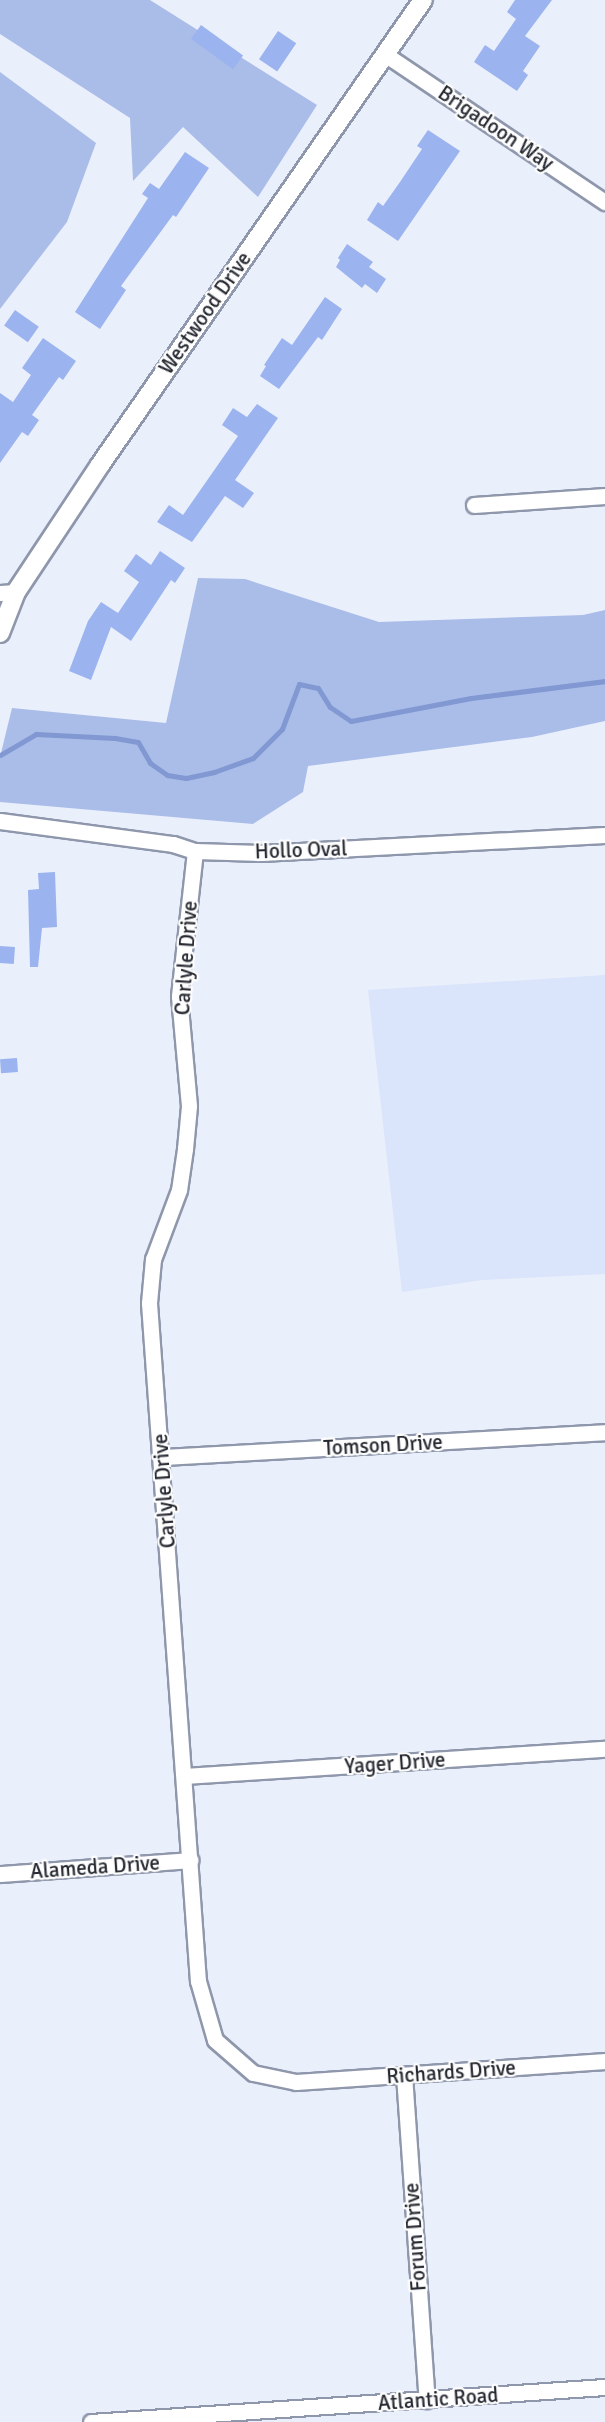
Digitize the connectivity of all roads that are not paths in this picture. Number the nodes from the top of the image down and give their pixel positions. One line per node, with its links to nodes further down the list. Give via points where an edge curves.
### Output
1 (423, 0): 2 (street, Westwood Drive)
2 (386, 55): 3 (street, Brigadoon Way); 6 (street, Westwood Drive)
3 (605, 202)
4 (605, 496): 5 (street)
5 (474, 505)
6 (8, 592): 7 (street, Westwood Drive)
7 (0, 633)
8 (0, 820): 10 (street, Hollo Oval, via 173,844)
9 (605, 835): 10 (street, Hollo Oval, via 261,853)
10 (195, 851): 12 (street, Carlyle Drive, via 179,996 189,1106 185,1149 179,1191 153,1259 149,1303)
11 (605, 1432): 12 (street, Tomson Drive)
12 (162, 1457): 14 (street, Carlyle Drive)
13 (605, 1749): 14 (street, Yager Drive)
14 (184, 1776): 15 (street, Carlyle Drive)
15 (190, 1860): 16 (street, Alameda Drive); 19 (street, Carlyle Drive, via 198,1981 215,2040 253,2073)
16 (0, 1874)
17 (605, 2061): 18 (street, Richards Drive)
18 (404, 2075): 19 (street, Richards Drive); 21 (street, Forum Drive)
19 (296, 2082)
20 (605, 2387): 21 (street, Atlantic Road)
21 (427, 2400): 22 (street, Atlantic Road)
22 (265, 2417): 23 (street, Atlantic Road)
23 (91, 2422)

